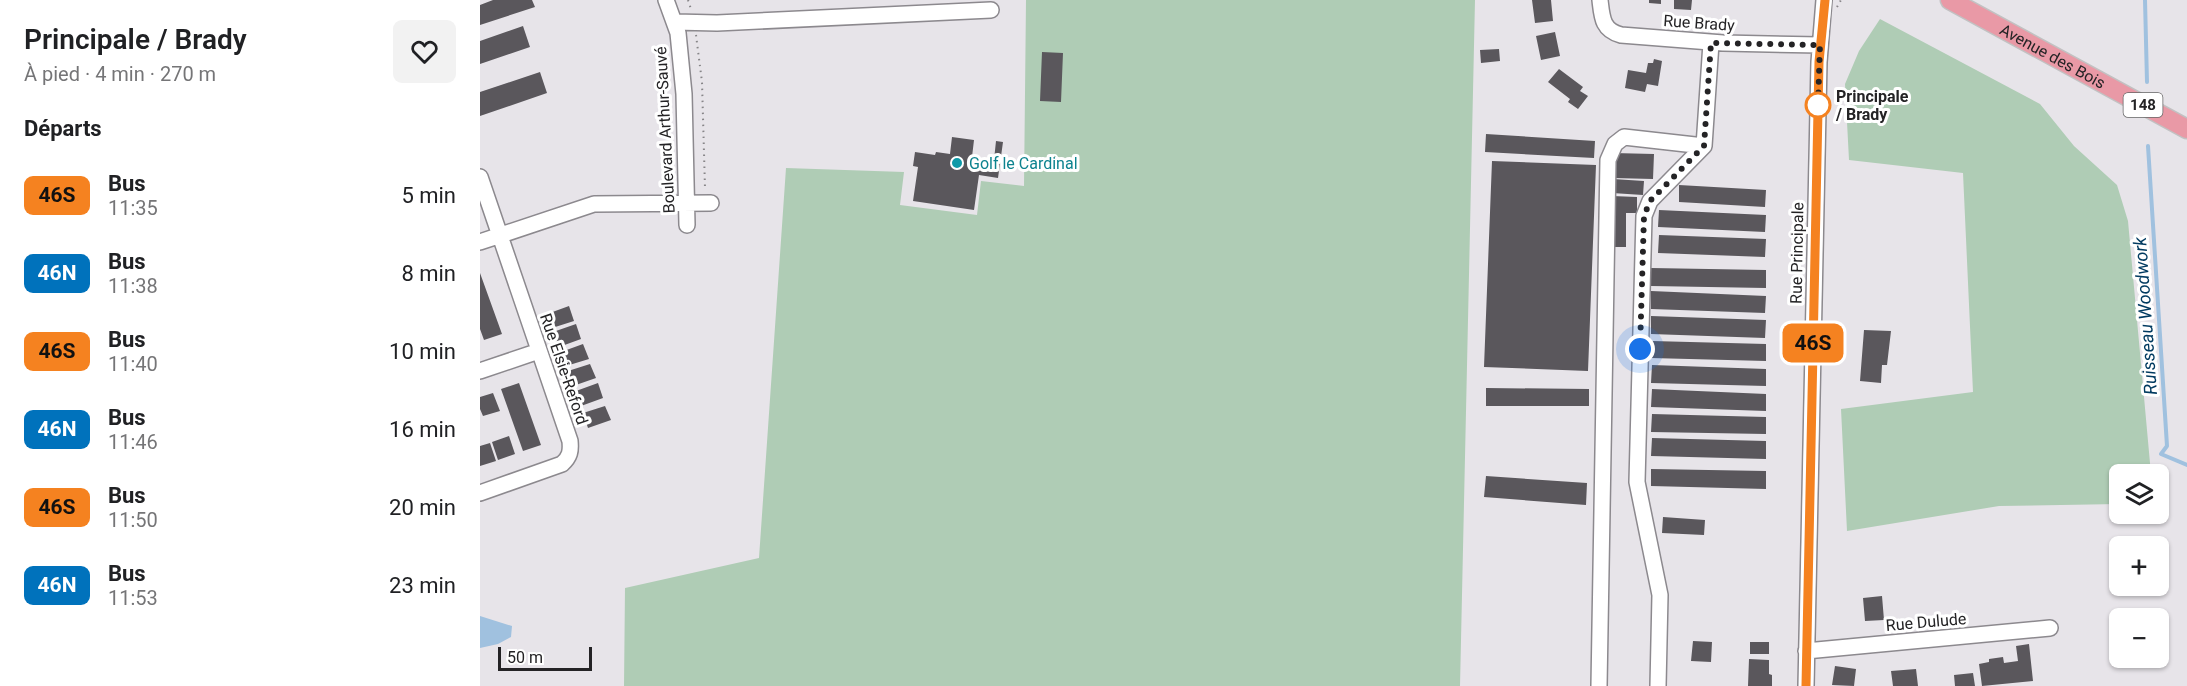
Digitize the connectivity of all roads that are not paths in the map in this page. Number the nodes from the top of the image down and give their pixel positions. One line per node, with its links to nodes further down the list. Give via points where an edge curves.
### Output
1 (666, 0): 6 (street, Boulevard Arthur-Sauvé)
2 (1600, 0): 7 (street, Rue Brady, via 1605,26 1616,33)
3 (1824, 0): 8 (street, Rue Principale)
4 (1950, 0): 9 (main road, Avenue des Bois / 148)
5 (991, 10): 6 (street)
6 (675, 22): 12 (street, Boulevard Arthur-Sauvé, via 684,94)
7 (1711, 43): 8 (street, Rue Brady); 10 (street)
8 (1820, 45): 21 (street, Rue Principale)
9 (2187, 129)
10 (1704, 146): 22 (street, via 1624,137 1615,144 1608,160); 23 (street, via 1650,201 1644,216 1637,482 1660,595)
11 (480, 177): 15 (street, Rue Elsie-Reford)
12 (687, 202): 13 (street); 14 (street, Boulevard Arthur-Sauvé); 15 (street, via 594,204)
13 (711, 203)
14 (687, 225)
15 (498, 236): 16 (street); 17 (street, Rue Elsie-Reford)
16 (480, 242)
17 (539, 351): 18 (street); 19 (street, Rue Elsie-Reford, via 570,441 570,455 562,464)
18 (480, 371)
19 (480, 493)
20 (2050, 628): 21 (street, Rue Dulude)
21 (1806, 651): 24 (street, Rue Principale)
22 (1599, 686)
23 (1658, 686)
24 (1806, 686)

